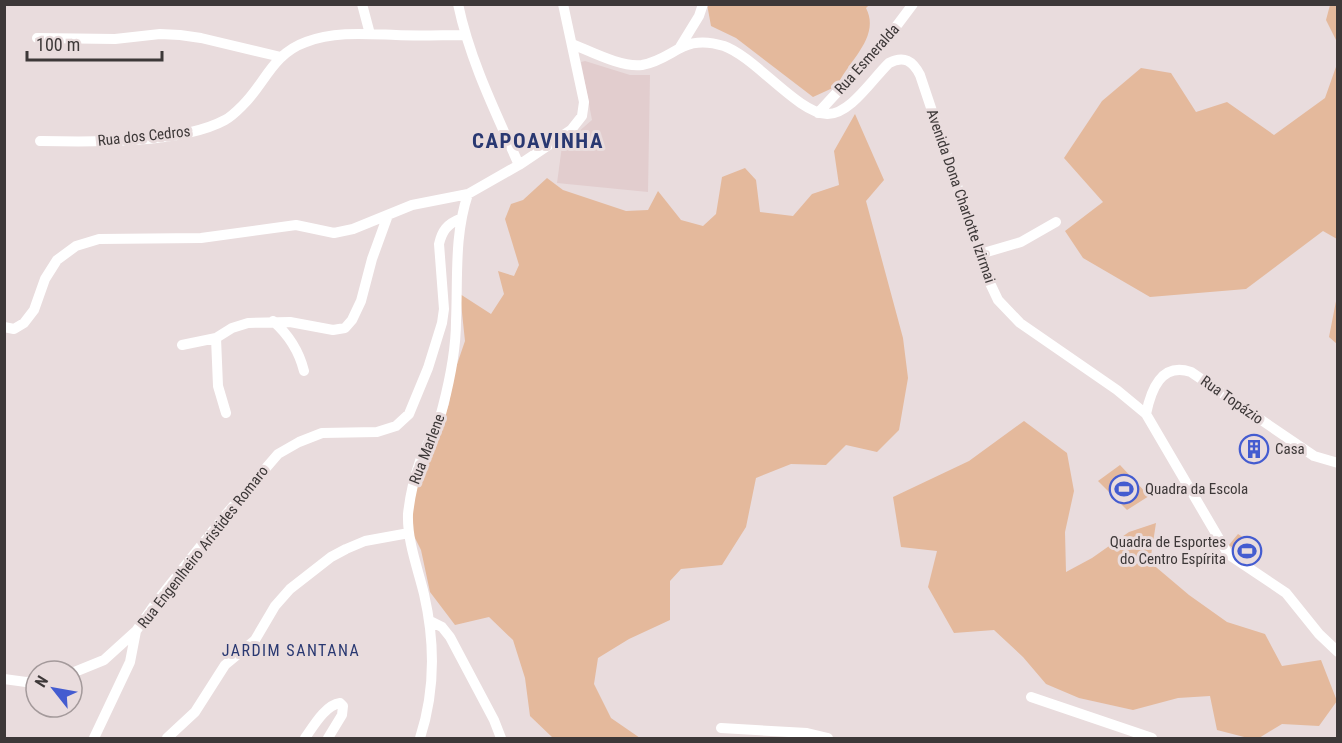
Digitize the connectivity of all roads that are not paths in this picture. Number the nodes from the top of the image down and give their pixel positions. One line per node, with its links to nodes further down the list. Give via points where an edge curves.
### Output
1 (362, 4): 6 (street)
2 (458, 4): 7 (street)
3 (562, 4): 9 (street)
4 (704, 4): 10 (street)
5 (913, 4): 12 (street, Rua Esmeralda, via 882,44)
6 (370, 34): 7 (street, Rua dos Cedros); 11 (street, Rua dos Cedros, via 304,42)
7 (465, 35): 14 (street)
8 (37, 38): 11 (street, via 180,35)
9 (572, 44): 10 (street, via 615,61 640,65); 14 (street, via 584,102 582,116 570,130)
10 (680, 47): 12 (street, via 702,42 725,47)
11 (281, 57): 13 (street, Rua dos Cedros, via 244,104 226,120 206,128 143,138)
12 (818, 112): 19 (street, Avenida Dona Charlotte Izirmai, via 826,115 844,110 889,63 903,58 910,62 920,75)
13 (40, 141)
14 (519, 165): 15 (street)
15 (468, 194): 16 (street, via 412,205); 17 (street, Rua Marlene)
16 (388, 215): 20 (street, via 361,301 345,327 333,330); 21 (street, via 334,233 296,225 201,238 99,239 76,246 57,260 24,323 14,329)
17 (460, 219): 28 (street, Rua Marlene, via 453,351 443,407 412,489); 30 (street, Rua Engenlheiro Aristides Romaro, via 441,234 442,323 409,414 396,426 377,432 322,434 278,454 222,519)
18 (1056, 222): 19 (street, via 1021,242)
19 (980, 254): 26 (street, Avenida Dona Charlotte Izirmai, via 998,300 1008,312)
20 (273, 321): 22 (street, via 248,323); 24 (street, via 292,342)
21 (4, 327)
22 (216, 338): 23 (street); 25 (street, via 218,386)
23 (182, 345)
24 (304, 371)
25 (226, 413)
26 (1146, 414): 27 (street, Rua Topázio, via 1151,392 1158,382 1173,370 1181,369 1314,456); 31 (street, Avenida Dona Charlotte Izirmai, via 1228,554 1286,593)
27 (1338, 463)
28 (409, 533): 29 (street, Rua Marlene); 38 (street, via 365,541 331,556 290,589 255,640 225,665 195,712)
29 (430, 621): 41 (street, Rua Marlene, via 431,690); 42 (street, via 450,637)
30 (136, 631): 32 (street, Rua Engenlheiro Aristides Romaro, via 104,660); 37 (street, via 130,662)
31 (1338, 652)
32 (84, 668)
33 (4, 679): 34 (street)
34 (24, 682)
35 (1031, 697): 44 (street)
36 (721, 728): 43 (street, via 807,733)
37 (94, 738)
38 (167, 738)
39 (305, 738): 40 (street, via 333,705 340,704 344,709)
40 (328, 738)
41 (420, 738)
42 (501, 738)
43 (828, 738)
44 (1152, 738)

